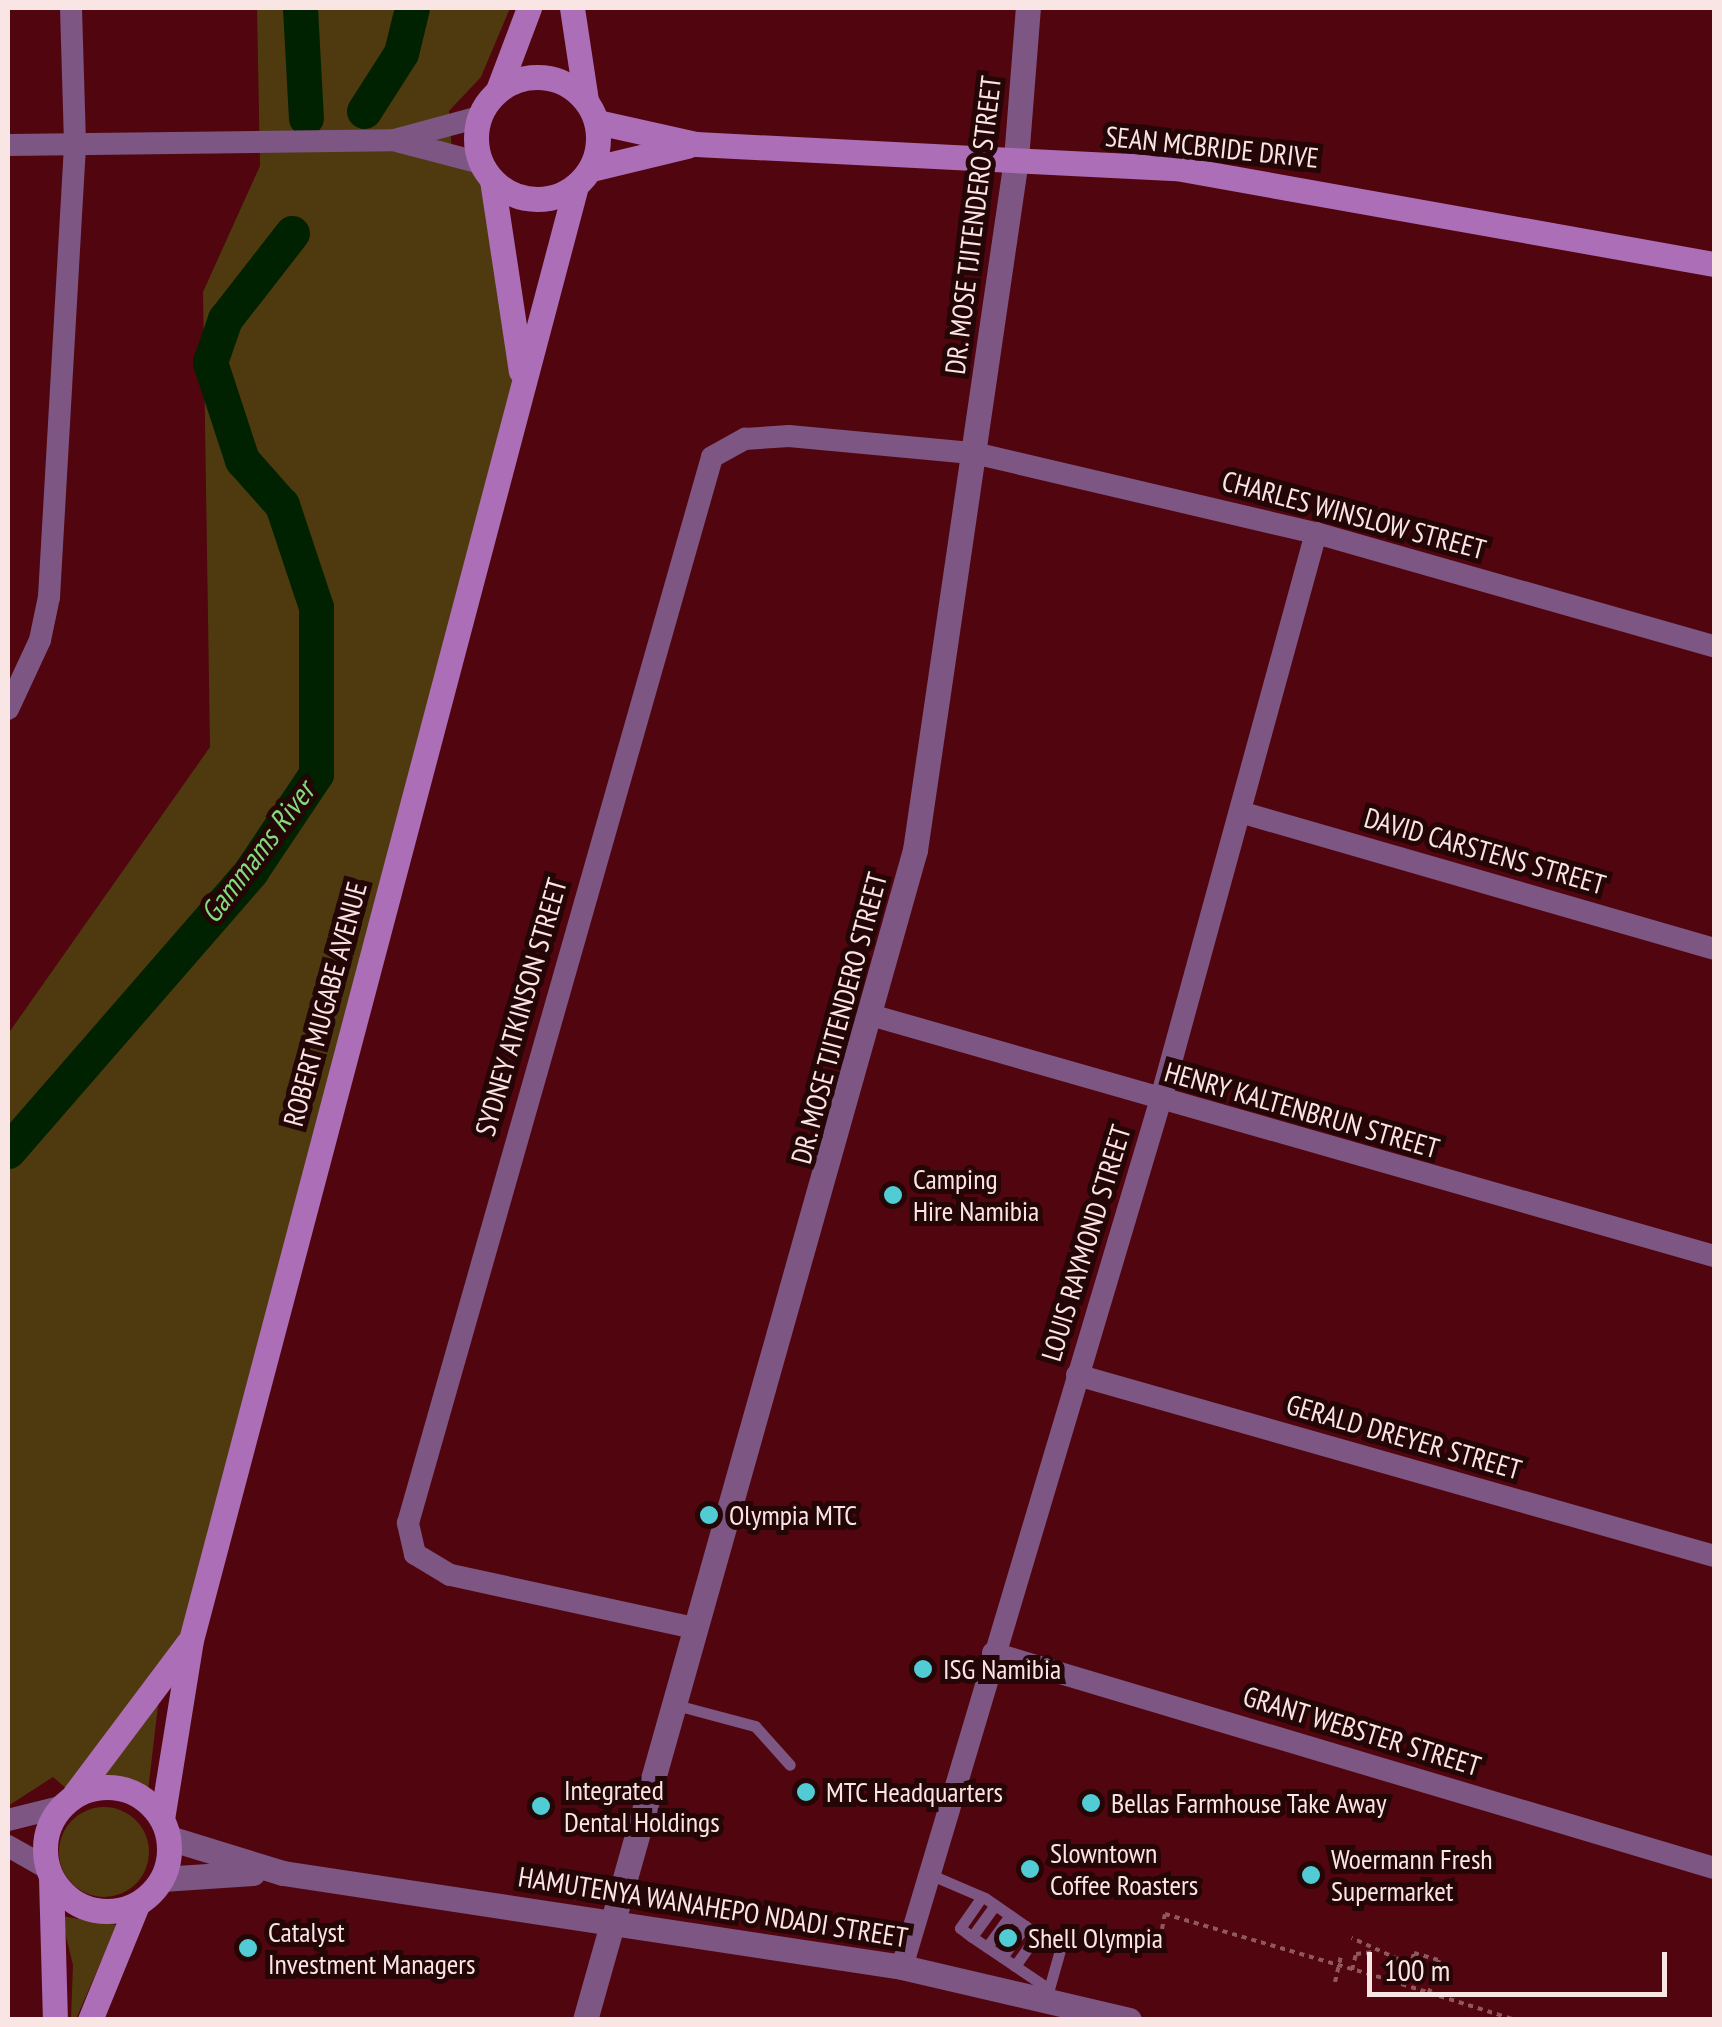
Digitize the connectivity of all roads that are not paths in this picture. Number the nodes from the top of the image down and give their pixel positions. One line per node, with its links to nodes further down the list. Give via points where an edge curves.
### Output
1 (71, 8): 9 (street)
2 (529, 8): 5 (main road)
3 (572, 8): 6 (main road)
4 (1028, 8): 12 (street, DR. MOSE TJITENDERO STREET)
5 (498, 90): 6 (main road, via 554,79); 7 (main road)
6 (591, 111): 11 (main road, SEAN MCBRIDE DRIVE); 14 (main road)
7 (479, 117): 8 (street); 13 (main road)
8 (394, 140): 9 (street); 13 (street)
9 (75, 143): 10 (street); 20 (street, via 46,619)
10 (8, 144)
11 (696, 144): 12 (main road, SEAN MCBRIDE DRIVE); 14 (main road, SEAN MCBRIDE DRIVE)
12 (1016, 159): 15 (main road, SEAN MCBRIDE DRIVE, via 1322,189); 17 (street, DR. MOSE TJITENDERO STREET)
13 (486, 172): 14 (main road, via 533,200); 16 (main road, ROBERT MUGABE AVENUE)
14 (584, 178): 16 (main road, ROBERT MUGABE AVENUE)
15 (1714, 264)
16 (524, 386): 29 (main road, ROBERT MUGABE AVENUE)
17 (974, 453): 18 (street, CHARLES WINSLOW STREET); 23 (street, DR. MOSE TJITENDERO STREET, via 915,850); 28 (street, SYDNEY ATKINSON STREET, via 766,437 728,446 702,476 408,1523 415,1554 450,1575)
18 (1316, 532): 19 (street, CHARLES WINSLOW STREET); 21 (street, LOUIS RAYMOND STREET)
19 (1714, 646)
20 (8, 709)
21 (1240, 812): 22 (street, DAVID CARSTENS STREET); 24 (street, LOUIS RAYMOND STREET)
22 (1714, 949)
23 (874, 1016): 24 (street, HENRY KALTENBRUN STREET); 28 (street, DR. MOSE TJITENDERO STREET)
24 (1160, 1102): 25 (street, HENRY KALTENBRUN STREET); 26 (street, LOUIS RAYMOND STREET)
25 (1714, 1256)
26 (1077, 1375): 27 (street, GERALD DREYER STREET); 30 (street, LOUIS RAYMOND STREET)
27 (1714, 1556)
28 (694, 1628): 31 (street, DR. MOSE TJITENDERO STREET)
29 (191, 1640): 33 (main road, ROBERT MUGABE AVENUE); 35 (main road, ROBERT MUGABE AVENUE)
30 (993, 1653): 37 (street, GRANT WEBSTER STREET); 40 (street, LOUIS RAYMOND STREET)
31 (672, 1704): 32 (lane, via 755,1726); 46 (street, DR. MOSE TJITENDERO STREET)
32 (790, 1765)
33 (67, 1801): 34 (street); 35 (main road, via 123,1790); 38 (main road, via 45,1840)
34 (8, 1820)
35 (165, 1829): 39 (street, HAMUTENYA WANAHEPO NDADI STREET); 41 (main road)
36 (8, 1846): 38 (street)
37 (1714, 1868)
38 (49, 1873): 43 (main road, via 98,1912); 55 (main road)
39 (283, 1873): 41 (street, HAMUTENYA WANAHEPO NDADI STREET); 46 (street, HAMUTENYA WANAHEPO NDADI STREET)
40 (929, 1874): 42 (lane); 53 (street, LOUIS RAYMOND STREET)
41 (162, 1879): 43 (main road)
42 (982, 1897): 44 (lane); 49 (lane, via 960,1928)
43 (136, 1904): 56 (main road)
44 (995, 1905): 45 (lane); 49 (lane)
45 (1010, 1915): 47 (lane); 50 (lane)
46 (612, 1920): 53 (street, HAMUTENYA WANAHEPO NDADI STREET); 57 (street, DR. MOSE TJITENDERO STREET)
47 (1025, 1926): 48 (lane); 51 (lane)
48 (1038, 1935): 52 (lane); 54 (lane, via 1060,1950)
49 (972, 1937): 50 (lane)
50 (987, 1947): 51 (lane)
51 (1002, 1958): 52 (lane)
52 (1015, 1966): 54 (lane)
53 (902, 1967): 54 (street, HAMUTENYA WANAHEPO NDADI STREET)
54 (1048, 1992): 58 (street, HAMUTENYA WANAHEPO NDADI STREET)
55 (54, 2020)
56 (90, 2020)
57 (585, 2020)
58 (1130, 2020)

